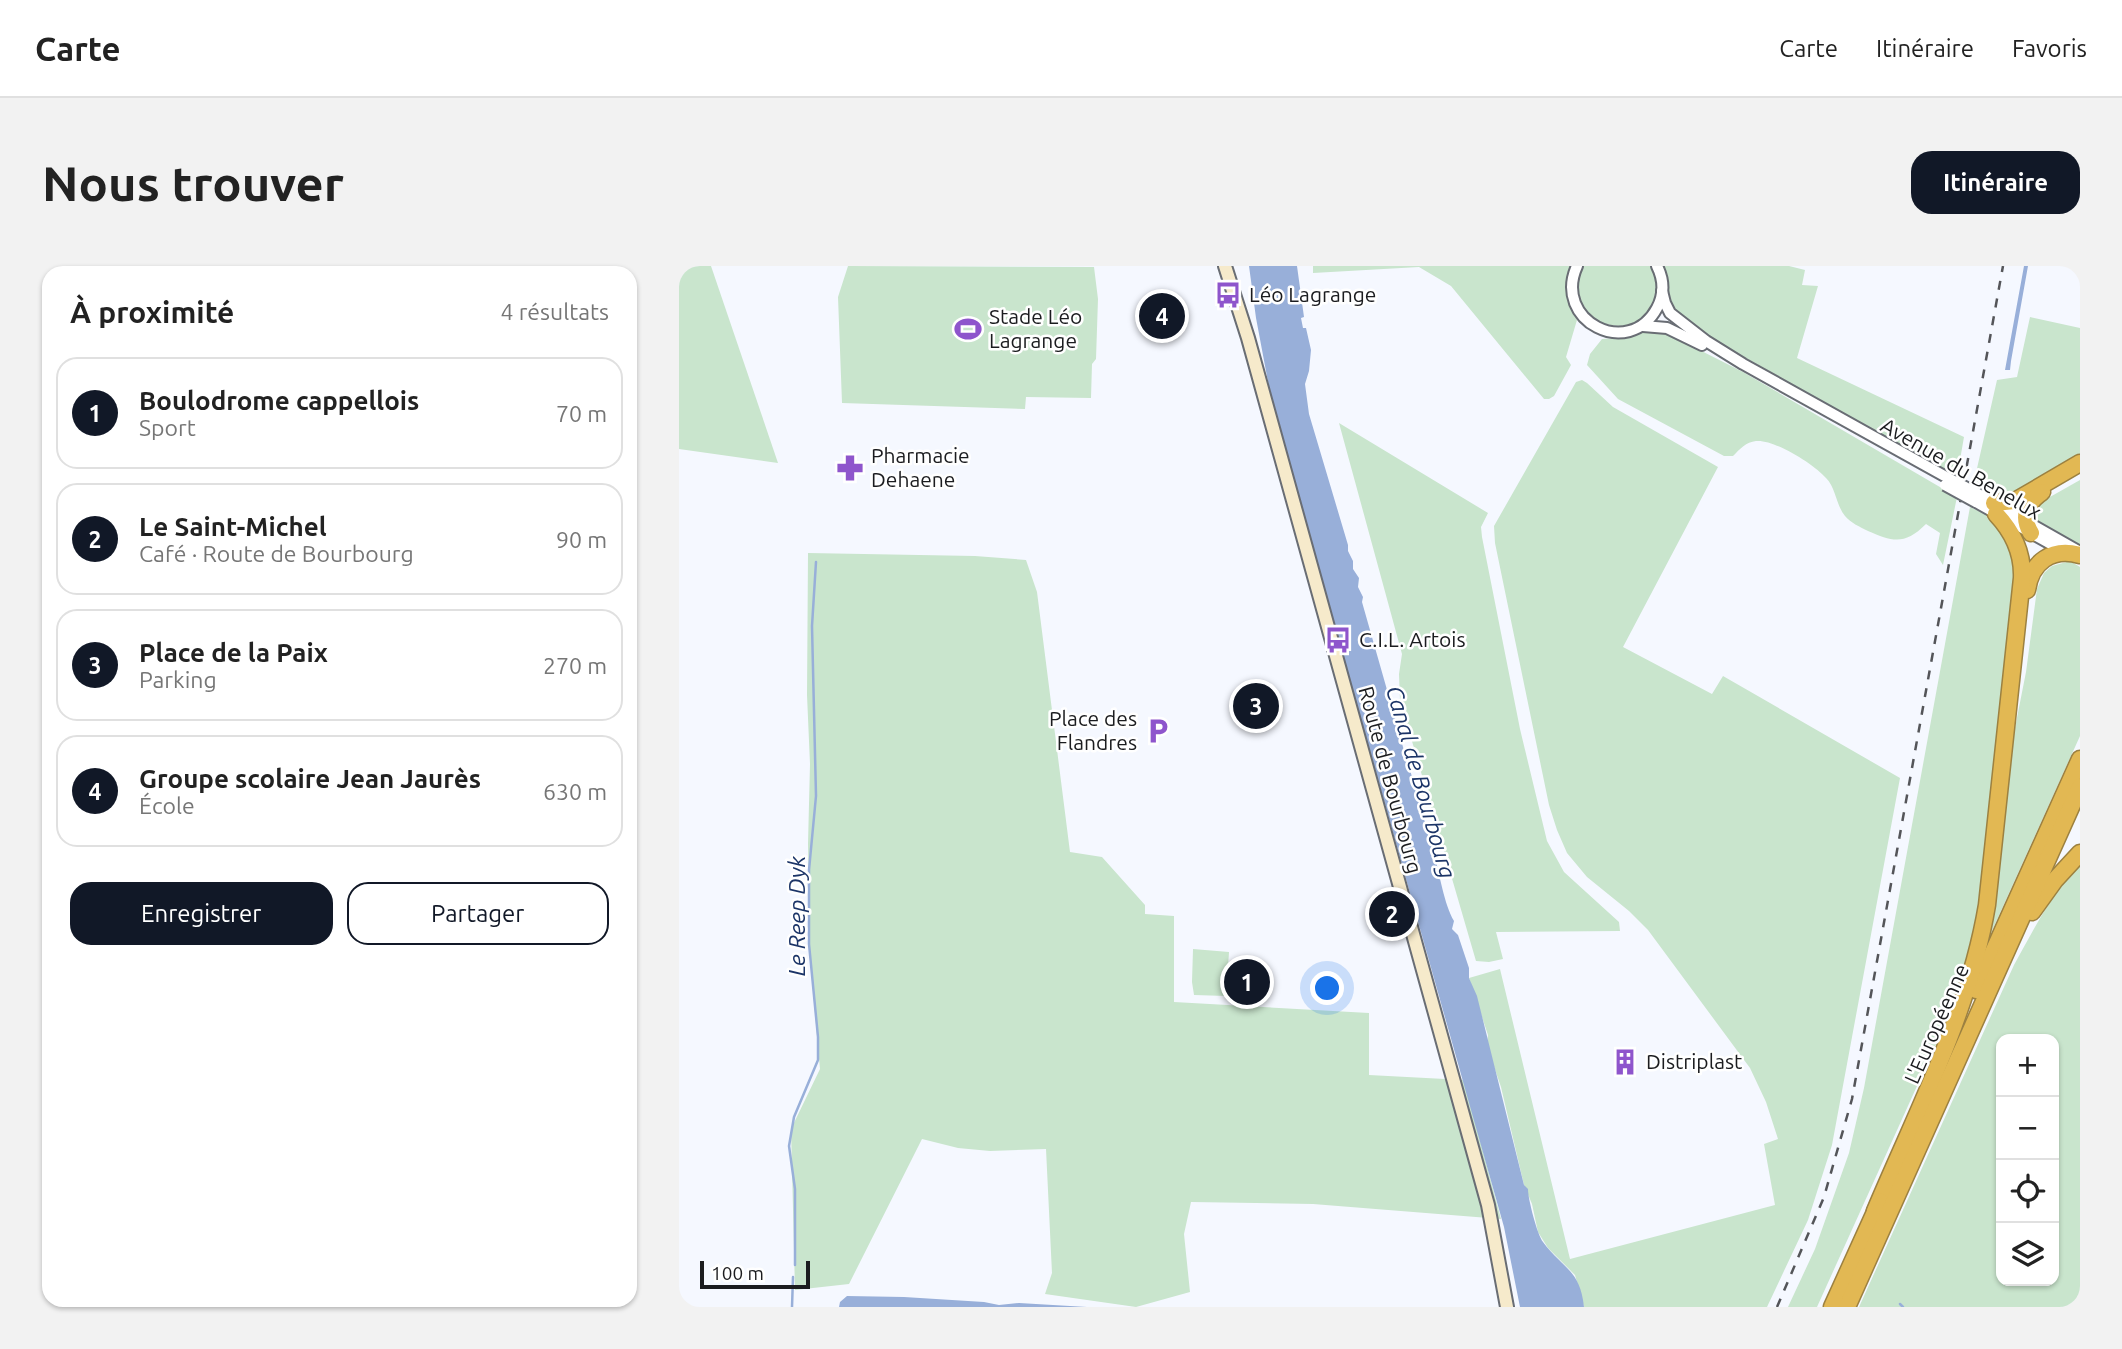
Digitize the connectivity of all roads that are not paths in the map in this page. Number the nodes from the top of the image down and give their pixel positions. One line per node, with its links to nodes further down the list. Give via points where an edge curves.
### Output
1 (1225, 266): 18 (main road, Route de Bourbourg, via 1488,1205)
2 (1577, 266): 5 (street, Avenue du Benelux, via 1572,293 1587,321 1612,332)
3 (1657, 266): 4 (street, Avenue du Benelux)
4 (1662, 291): 5 (street, via 1656,310); 6 (street, Avenue du Benelux, via 1673,316)
5 (1641, 326): 6 (street, Avenue du Benelux, via 1667,328)
6 (1743, 364): 9 (street, Avenue du Benelux, bridge)
7 (2080, 463): 9 (highway)
8 (2080, 470): 10 (highway, via 2033,499 2028,507)
9 (1995, 508): 10 (street, Avenue du Benelux); 12 (highway, via 2015,539 2022,569)
10 (2029, 527): 11 (street, Avenue du Benelux)
11 (2077, 555): 12 (highway, via 2044,558 2029,581)
12 (2004, 754): 17 (highway, via 1987,905 1973,971)
13 (2080, 759): 17 (highway, L'Européenne)
14 (2080, 787): 16 (highway, L'Européenne)
15 (2080, 853): 16 (highway, via 2050,886 2026,923)
16 (1918, 1147): 20 (highway, L'Européenne)
17 (1875, 1211): 19 (highway, L'Européenne)
18 (1507, 1307)
19 (1832, 1307)
20 (1847, 1307)

